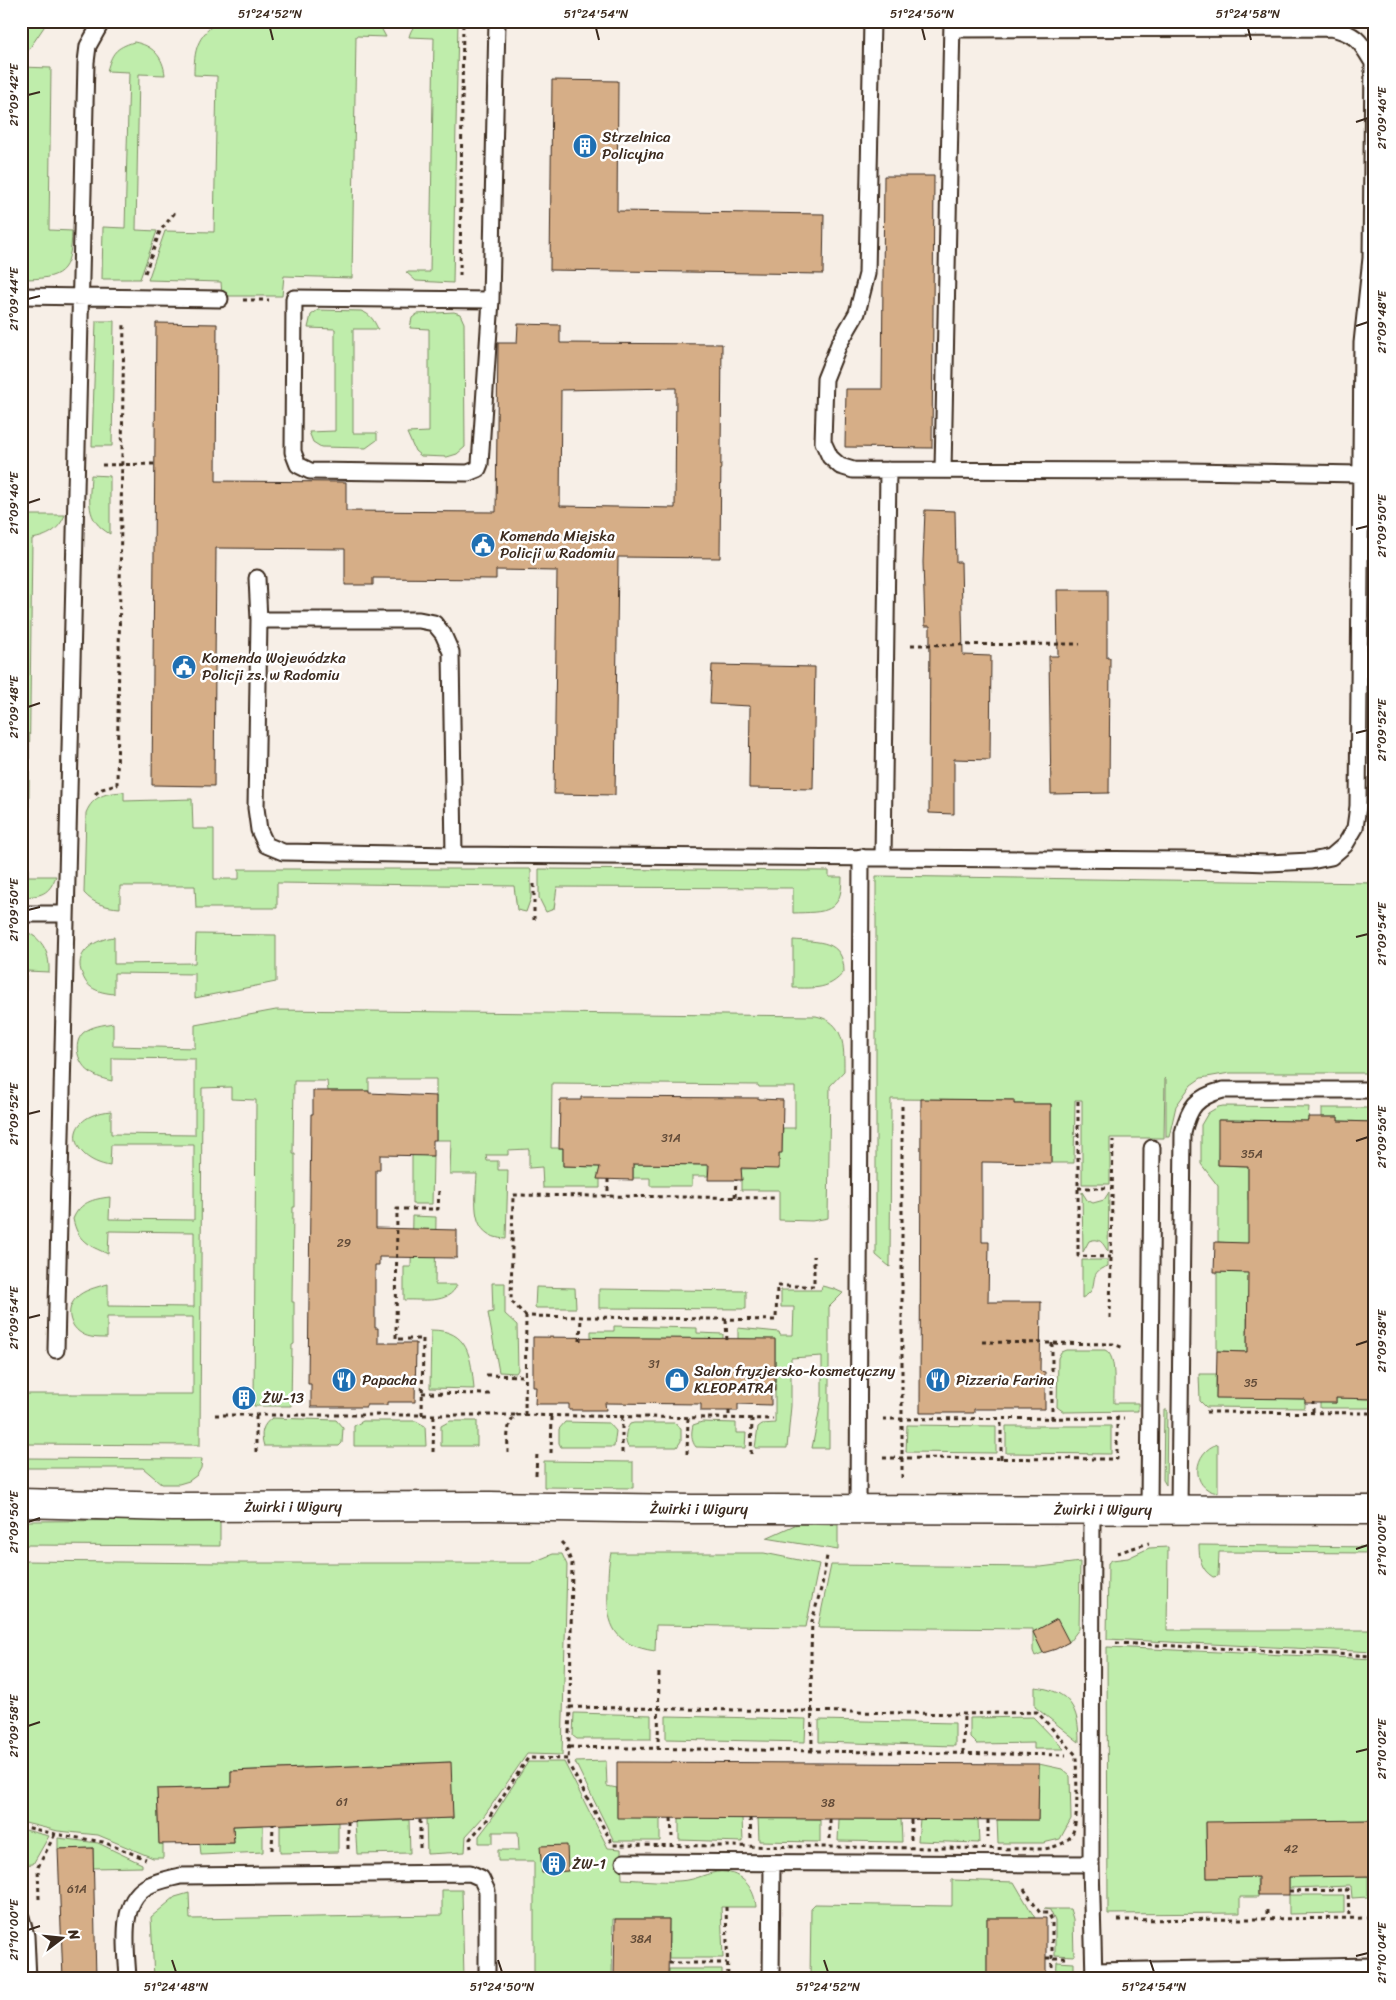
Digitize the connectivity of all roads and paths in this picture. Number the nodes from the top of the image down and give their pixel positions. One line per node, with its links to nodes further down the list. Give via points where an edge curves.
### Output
1 (102, 21): 8 (lane, via 88,46 86,62)
2 (463, 21): 12 (path)
3 (497, 21): 13 (lane)
4 (872, 21): 17 (lane, via 867,274 857,313 839,344 825,379 823,442 830,457 840,466 853,470)
5 (952, 25): 18 (lane); 19 (lane, via 1331,28 1349,33 1362,44 1373,64 1374,94 1371,258 1362,342)
6 (177, 210): 9 (path, via 160,231)
7 (21, 296): 8 (lane)
8 (82, 296): 9 (lane); 16 (lane)
9 (134, 297): 11 (lane); 15 (path, via 124,316)
10 (294, 298): 11 (path, via 282,301); 12 (lane); 13 (lane, via 293,452 298,465 320,472 468,473 478,469)
11 (220, 299)
12 (460, 300): 13 (lane)
13 (491, 300)
14 (155, 464): 15 (path)
15 (122, 465): 16 (path); 24 (path, via 117,785)
16 (79, 466): 30 (lane)
17 (888, 470): 18 (lane); 23 (lane)
18 (943, 470): 19 (lane)
19 (1360, 474): 28 (lane, via 1358,806 1355,828 1345,845 1331,857 1268,863)
20 (257, 578): 21 (lane)
21 (259, 620): 25 (lane, via 418,620 434,623 451,652); 25 (lane, via 256,808 259,830 266,845 283,852)
22 (1080, 644): 23 (path)
23 (886, 645): 28 (lane)
24 (94, 794)
25 (454, 855): 26 (lane)
26 (534, 856): 27 (lane); 31 (path)
27 (861, 857): 28 (lane); 82 (lane)
28 (882, 858)
29 (21, 914): 30 (lane)
30 (66, 914): 55 (lane)
31 (534, 920)
32 (1375, 1090): 100 (lane, via 1223,1090 1200,1099 1190,1109 1183,1133)
33 (1078, 1101): 39 (path)
34 (902, 1102): 83 (path)
35 (1113, 1140): 40 (path)
36 (1152, 1148): 56 (lane)
37 (608, 1179): 42 (path)
38 (736, 1180): 43 (path)
39 (1078, 1188): 40 (path); 46 (path, via 1078,1256)
40 (1112, 1188): 46 (path)
41 (439, 1191): 59 (path, via 438,1210 397,1209 396,1339 423,1339)
42 (608, 1196): 43 (path); 47 (path, via 513,1195 511,1301)
43 (735, 1197): 44 (path)
44 (776, 1198)
45 (814, 1256): 50 (path, via 814,1286 777,1286 776,1320)
46 (1111, 1257): 49 (path)
47 (526, 1316): 48 (path); 58 (path)
48 (581, 1317): 50 (path); 51 (path)
49 (1110, 1318)
50 (726, 1320): 52 (path)
51 (580, 1341)
52 (727, 1342)
53 (982, 1342): 54 (path)
54 (1052, 1343): 56 (path, via 1120,1345 1129,1356); 85 (path)
55 (56, 1350)
56 (1150, 1352): 79 (lane)
57 (486, 1375): 58 (path)
58 (525, 1376): 72 (path)
59 (422, 1393): 60 (path); 69 (path)
60 (490, 1394)
61 (1313, 1402): 65 (path)
62 (1200, 1408): 65 (path, via 1207,1413)
63 (582, 1410): 74 (path)
64 (729, 1411): 77 (path)
65 (1313, 1412): 66 (path)
66 (1375, 1413)
67 (215, 1415): 68 (path)
68 (256, 1415): 69 (path); 86 (path)
69 (422, 1415): 70 (path)
70 (434, 1415): 71 (path); 87 (path)
71 (517, 1415): 72 (path); 88 (path, via 509,1424)
72 (525, 1415): 73 (path)
73 (552, 1416): 74 (path); 89 (path)
74 (582, 1416): 75 (path)
75 (622, 1417): 76 (path); 90 (path)
76 (688, 1418): 77 (path); 91 (path)
77 (730, 1418): 80 (path)
78 (1117, 1418): 79 (path); 85 (path); 95 (path, via 1117,1459)
79 (1150, 1418): 99 (lane)
80 (752, 1419): 81 (path); 92 (path)
81 (773, 1419)
82 (859, 1419): 83 (path); 93 (lane)
83 (902, 1419): 84 (path); 94 (path)
84 (1001, 1419): 85 (path); 95 (path)
85 (1052, 1419)
86 (256, 1452)
87 (433, 1452)
88 (508, 1452)
89 (551, 1453)
90 (622, 1453)
91 (687, 1454)
92 (751, 1454)
93 (858, 1457): 94 (path); 97 (lane)
94 (902, 1459): 95 (path); 98 (path)
95 (1000, 1459)
96 (21, 1503): 97 (street, Żwirki i Wigury, via 173,1507)
97 (858, 1509): 98 (street, Żwirki i Wigury)
98 (902, 1509): 101 (street, Żwirki i Wigury)
99 (1149, 1509): 100 (street, Żwirki i Wigury); 101 (street, Żwirki i Wigury)
100 (1179, 1509): 102 (street, Żwirki i Wigury)
101 (1092, 1510): 105 (lane)
102 (1375, 1510)
103 (561, 1542): 108 (path, via 566,1546 572,1564)
104 (827, 1556): 110 (path, via 812,1621)
105 (1091, 1642): 106 (path); 138 (lane)
106 (1375, 1656)
107 (659, 1669): 109 (path)
108 (570, 1706): 109 (path); 112 (path)
109 (658, 1708): 110 (path); 113 (path)
110 (813, 1711): 111 (path); 114 (path)
111 (964, 1714): 115 (path); 115 (path, via 1037,1712 1076,1755)
112 (569, 1747): 113 (path); 116 (path)
113 (658, 1749): 114 (path)
114 (812, 1751): 115 (path)
115 (963, 1753)
116 (569, 1759): 126 (path, via 568,1763); 132 (path, via 528,1758 487,1820 470,1839)
117 (671, 1818): 127 (path)
118 (750, 1818): 128 (path)
119 (420, 1819): 134 (path)
120 (830, 1819): 129 (path)
121 (911, 1819): 130 (path)
122 (988, 1820): 131 (path)
123 (348, 1822): 135 (path)
124 (273, 1825): 133 (path)
125 (21, 1826): 139 (path, via 55,1834)
126 (613, 1845)
127 (672, 1845)
128 (752, 1846)
129 (830, 1847)
130 (911, 1848)
131 (988, 1849)
132 (471, 1851)
133 (272, 1853)
134 (420, 1853)
135 (348, 1854)
136 (624, 1862): 137 (lane)
137 (772, 1864): 138 (lane); 160 (lane)
138 (1091, 1864): 148 (lane)
139 (38, 1867)
140 (1020, 1882): 150 (path, via 1040,1913 1048,1913 1052,1920)
141 (1289, 1891): 146 (path, via 1348,1890)
142 (726, 1906): 159 (path)
143 (1266, 1910): 145 (path)
144 (21, 1917): 156 (lane, via 26,1936)
145 (1267, 1918): 146 (path); 148 (path)
146 (1349, 1918): 147 (path)
147 (1375, 1918)
148 (1092, 1920): 155 (lane)
149 (1046, 1958): 150 (path)
150 (1052, 1958): 151 (path); 161 (path)
151 (1069, 1958)
152 (669, 1963): 153 (path)
153 (727, 1963)
154 (1375, 1966): 155 (lane)
155 (1093, 1975)
156 (28, 1979)
157 (128, 1979): 158 (lane, via 128,1915 134,1898 161,1880 180,1876 470,1872 481,1878 486,1891)
158 (487, 1979)
159 (728, 1979)
160 (771, 1979)
161 (1052, 1979)

